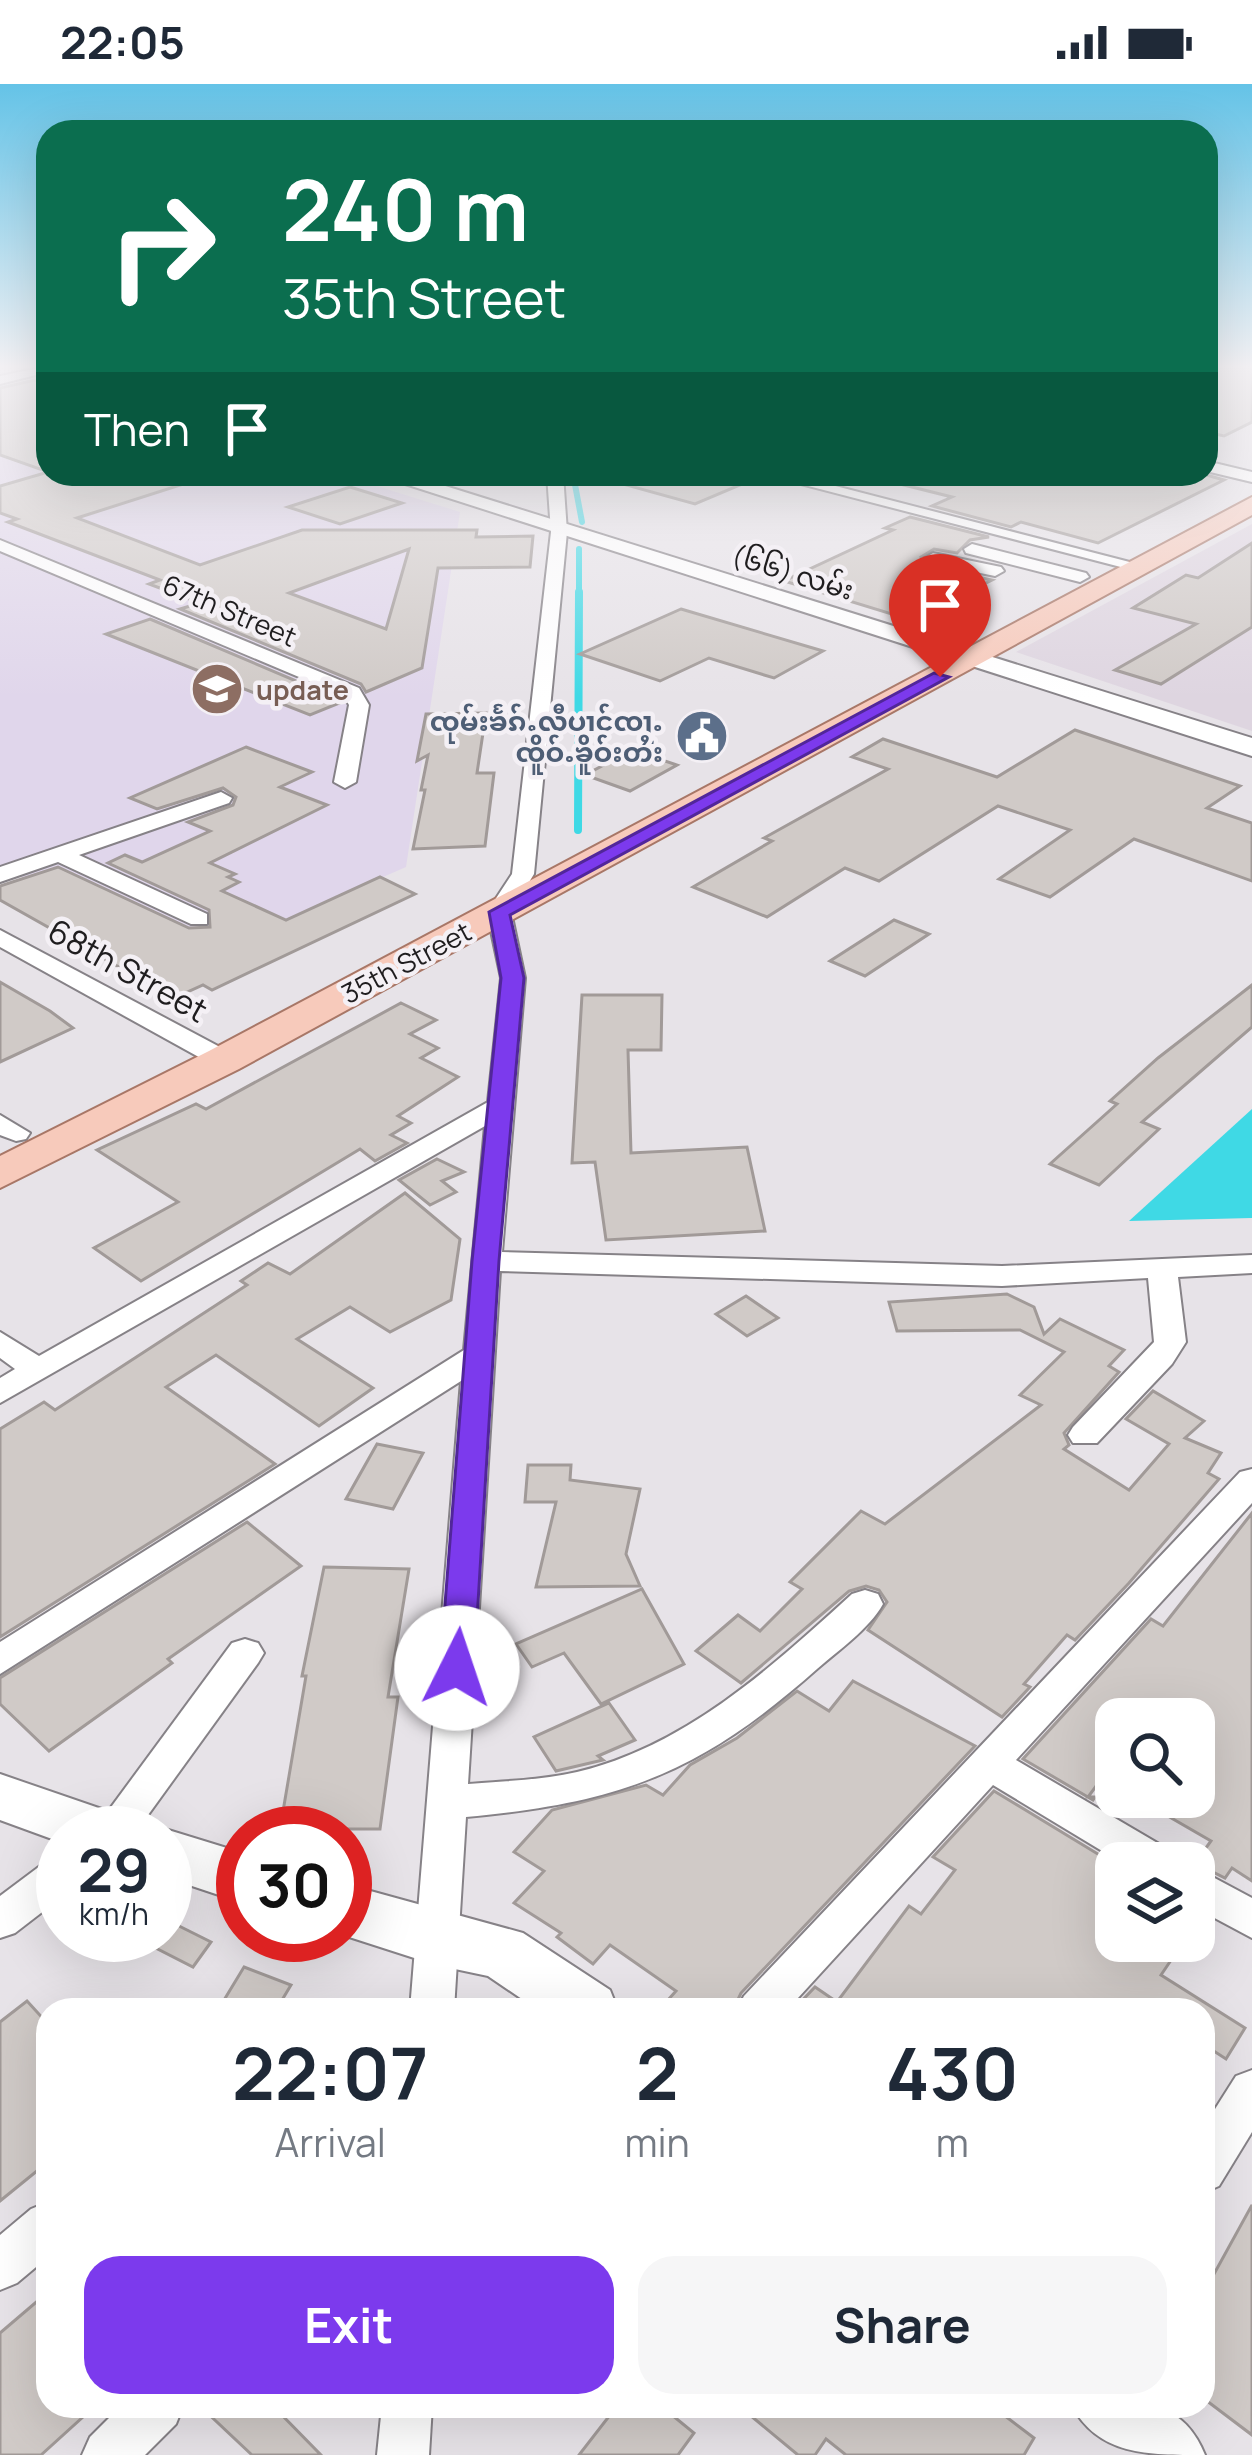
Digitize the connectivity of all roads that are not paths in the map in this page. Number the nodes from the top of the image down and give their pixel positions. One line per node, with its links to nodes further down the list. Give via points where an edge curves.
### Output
1 (1252, 481): 10 (main road, 35th Street)
2 (421, 486): 6 (street, (၆၆) လမ်း)
3 (556, 486): 6 (street)
4 (818, 486): 10 (street)
5 (1252, 505): 10 (main road, 35th Street)
6 (559, 532): 13 (street, (၆၆) လမ်း); 19 (street)
7 (0, 545): 16 (street, 67th Street, via 352,692 359,705)
8 (972, 549): 11 (street)
9 (933, 558): 11 (street, via 986,571)
10 (1126, 563): 12 (main road, 35th Street); 13 (main road, 35th Street)
11 (1036, 565): 12 (street)
12 (1080, 577): 13 (main road, 35th Street)
13 (958, 654): 14 (street, (၆၆) လမ်း); 15 (main road, 35th Street)
14 (1252, 747)
15 (757, 762): 19 (main road, 35th Street); 21 (main road, 35th Street)
16 (345, 782)
17 (221, 798): 18 (street)
18 (56, 854): 20 (street); 22 (street)
19 (524, 874): 21 (street); 24 (main road, 35th Street)
20 (0, 875)
21 (499, 912): 24 (main road, 35th Street); 25 (street, via 512,978)
22 (199, 919)
23 (0, 937): 24 (street, 68th Street)
24 (210, 1052): 26 (main road, 35th Street); 27 (main road, 35th Street)
25 (502, 1105): 28 (street); 33 (street)
26 (5, 1132)
27 (0, 1174)
28 (486, 1261): 30 (street, via 1002,1276); 32 (street)
29 (1252, 1264): 30 (street)
30 (1161, 1268): 35 (street, via 1169,1342)
31 (0, 1342): 33 (street)
32 (480, 1354): 39 (street); 42 (street)
33 (37, 1370): 34 (street)
34 (0, 1392)
35 (1084, 1435)
36 (1252, 1480): 40 (street)
37 (865, 1604): 42 (street, via 777,1685 683,1749 576,1788)
38 (245, 1652): 43 (street)
39 (0, 1660)
40 (989, 1763): 45 (street); 54 (street)
41 (0, 1797): 44 (street)
42 (446, 1803): 51 (street)
43 (132, 1806)
44 (36, 1810)
45 (1121, 1842)
46 (36, 1893): 49 (street)
47 (1215, 1898): 50 (street)
48 (372, 1919): 51 (street)
49 (0, 1920)
50 (1252, 1920)
51 (436, 1939): 52 (street); 53 (street, via 502,1952)
52 (433, 1998)
53 (570, 1998)
54 (770, 1998)
55 (1247, 2110): 56 (street)
56 (1215, 2154)
57 (36, 2236): 58 (street)
58 (0, 2266)
59 (146, 2418): 62 (street)
60 (406, 2418): 63 (street)
61 (1123, 2418): 64 (street)
62 (108, 2455)
63 (404, 2455)
64 (1169, 2455)

